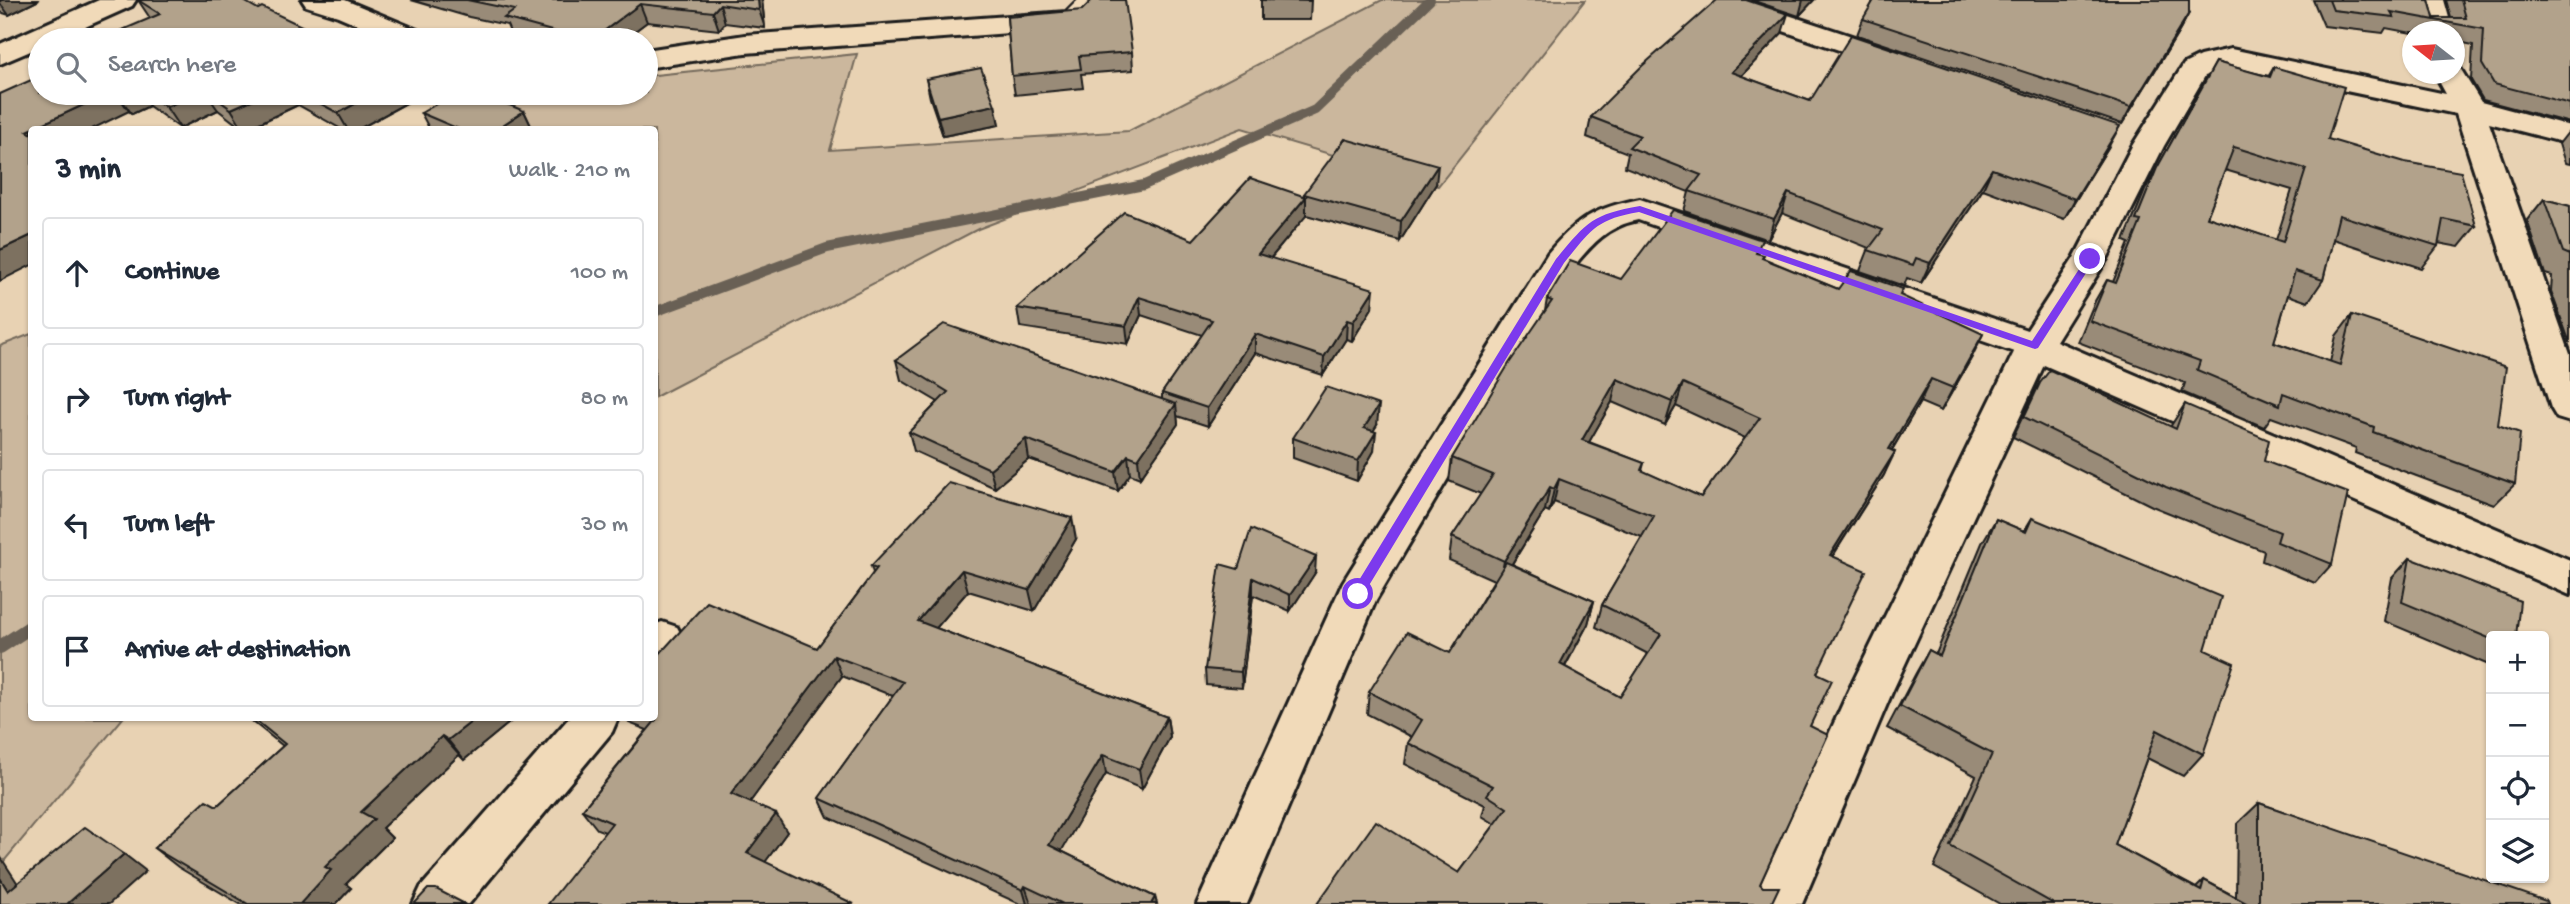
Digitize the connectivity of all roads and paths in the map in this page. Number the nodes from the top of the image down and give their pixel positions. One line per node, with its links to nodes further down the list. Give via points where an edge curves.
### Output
1 (122, 0): 7 (street)
2 (316, 0): 8 (street)
3 (1093, 0): 11 (street, via 1074,20 745,44)
4 (2430, 0): 6 (street)
5 (1746, 9): 12 (street)
6 (2436, 21)
7 (60, 28)
8 (389, 28)
9 (28, 42): 10 (street)
10 (0, 55)
11 (658, 57)
12 (1928, 71)
13 (2456, 84): 14 (street)
14 (2469, 108): 15 (street); 16 (street, via 2231,58 2210,62 2194,71 2135,142 2090,259); 17 (street)
15 (2570, 135)
16 (2035, 346): 18 (street); 21 (street, via 1640,209 1614,213 1590,225 1560,261 1358,594); 22 (street, via 1871,690)
17 (2570, 408)
18 (2570, 578)
19 (593, 721): 20 (street)
20 (438, 904)
21 (1222, 904)
22 (1777, 904)

